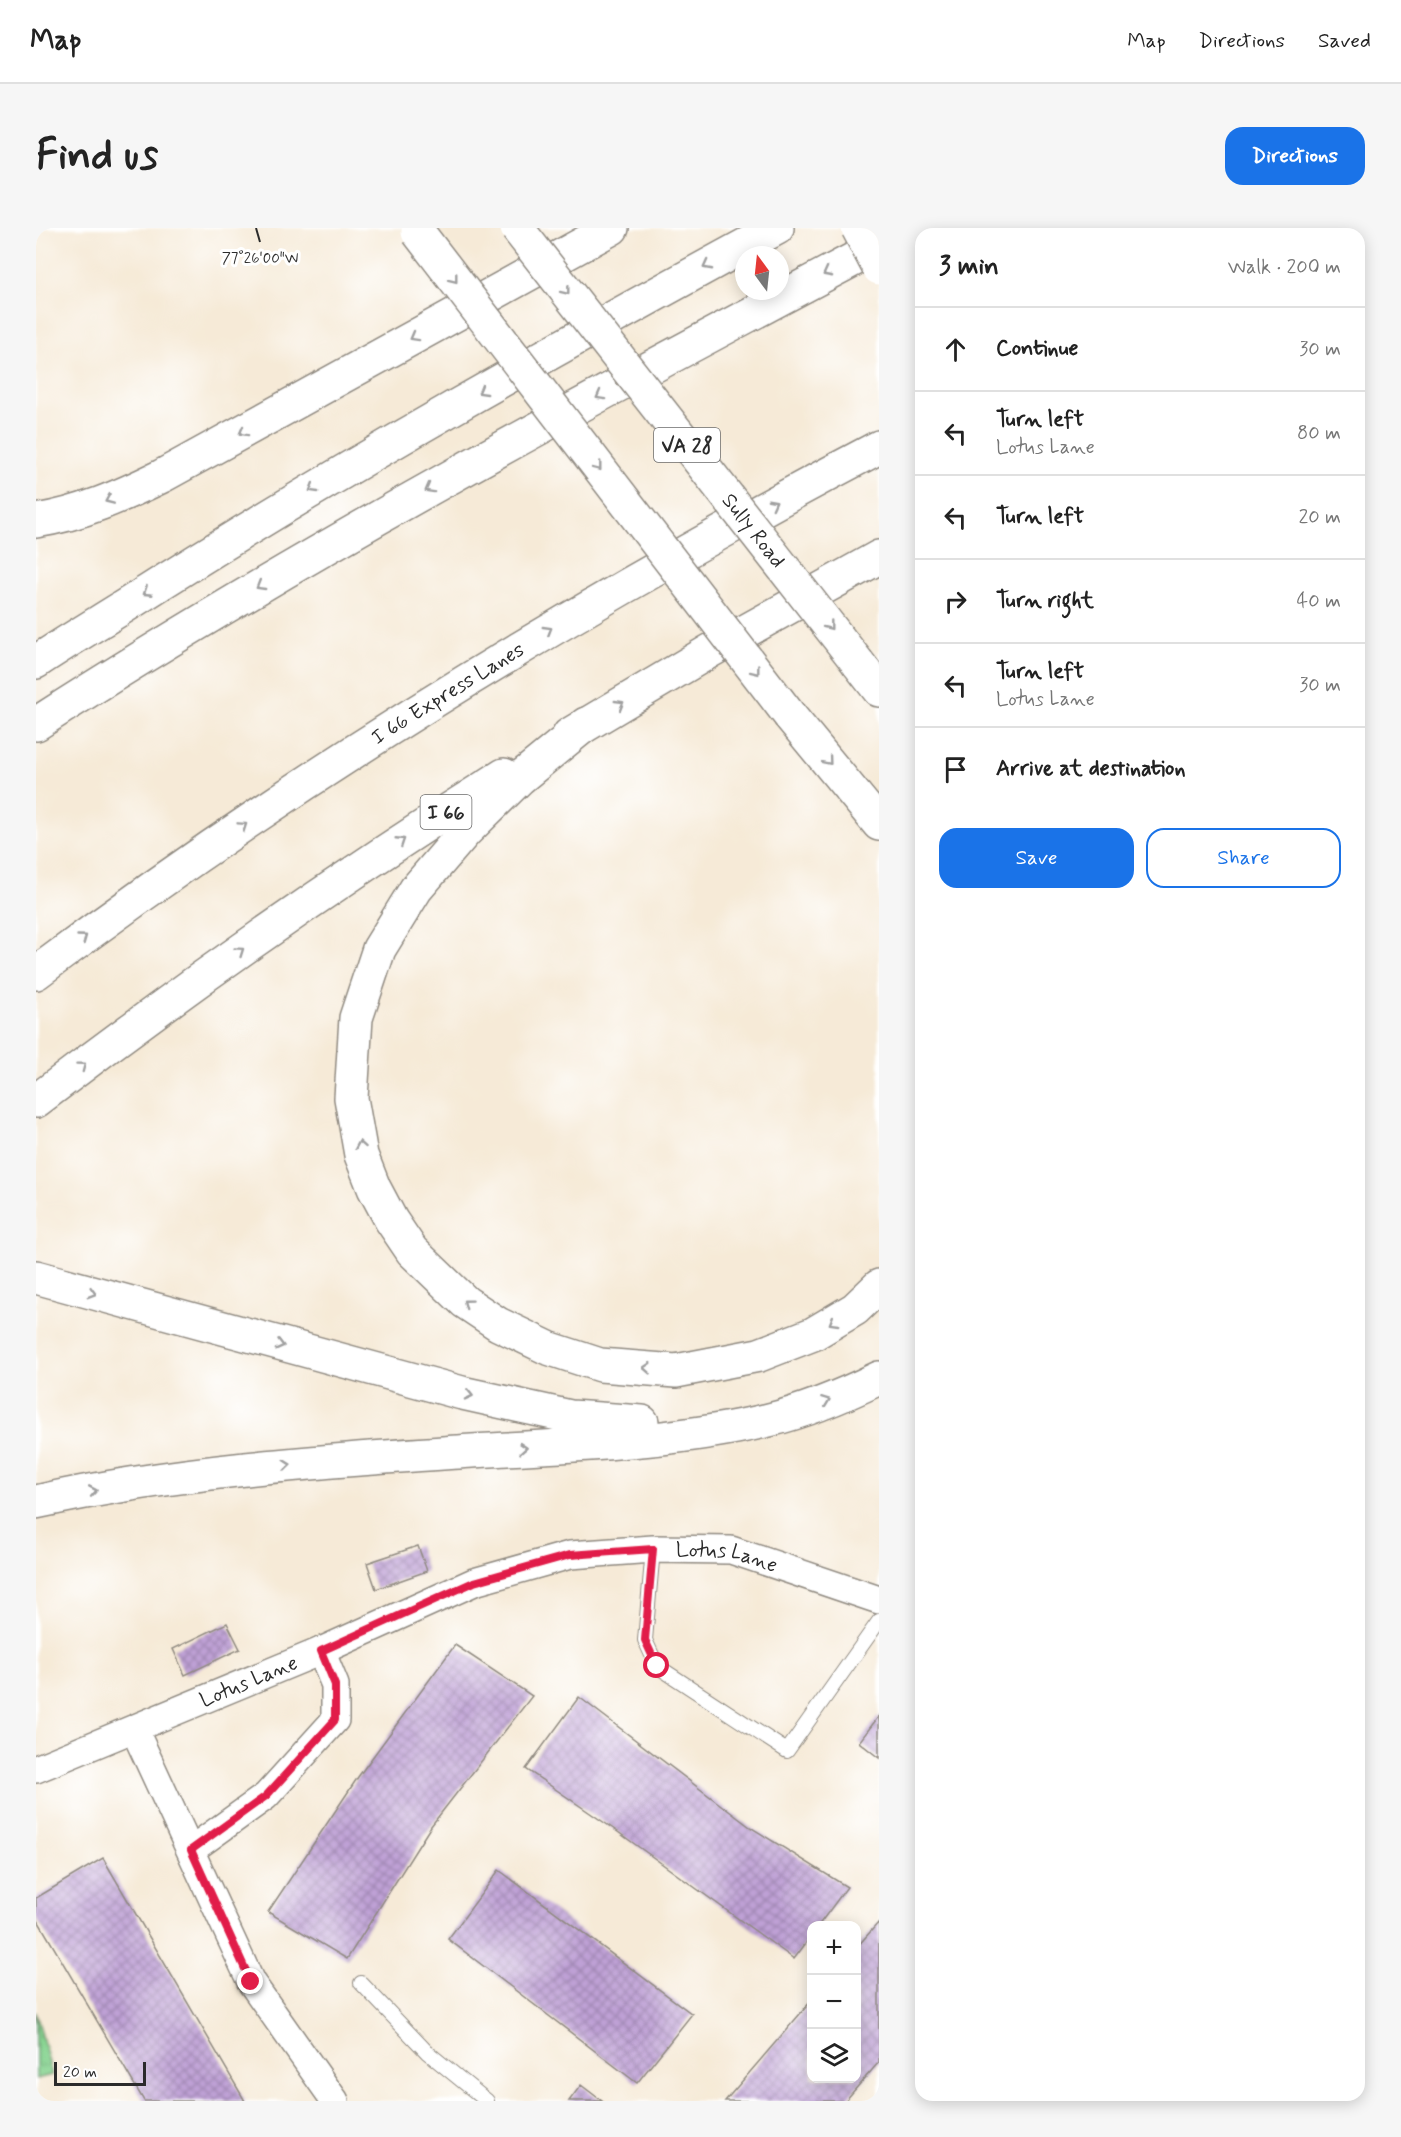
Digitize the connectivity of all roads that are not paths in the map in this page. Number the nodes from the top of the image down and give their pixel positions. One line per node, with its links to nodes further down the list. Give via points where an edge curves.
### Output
1 (517, 228): 12 (highway, Sully Road / VA 28, one-way to 12, bridge)
2 (612, 228): 9 (highway, one-way to 9, via 162,476 101,504)
3 (777, 228): 11 (highway, one-way to 11, via 345,470)
4 (858, 228): 7 (highway, bridge)
5 (416, 230): 16 (highway, one-way to 16, bridge, via 790,716)
6 (879, 246): 14 (highway, one-way to 14, via 360,528 170,639)
7 (879, 268)
8 (879, 447): 17 (highway, I 66 Express Lanes, one-way to 8, via 211,848 490,665 705,540)
9 (36, 521)
10 (879, 557): 15 (highway, I 66, one-way to 10)
11 (36, 662)
12 (868, 674): 13 (highway, Sully Road / VA 28)
13 (879, 690)
14 (36, 724)
15 (586, 724): 18 (highway, I 66, one-way to 15, via 197,982 374,859); 20 (highway, one-way to 15, via 855,1308 813,1334 759,1355 676,1371 600,1365 548,1348 498,1324 465,1302 412,1251 374,1188 362,1155 351,1098 356,1018 379,949 416,888 465,832 519,778)
16 (876, 821)
17 (36, 973)
18 (36, 1101)
19 (36, 1277): 22 (highway, one-way to 22, via 462,1394 532,1409 650,1423)
20 (879, 1286)
21 (879, 1378): 22 (highway, one-way to 21)
22 (770, 1419): 23 (highway, one-way to 22, via 166,1478 334,1460 666,1436)
23 (36, 1502)
24 (653, 1549): 25 (street, Lotus Lane, via 731,1550); 26 (lane, via 645,1640 657,1666 787,1751); 27 (street, Lotus Lane, via 570,1555 474,1582)
25 (879, 1600)
26 (879, 1621)
27 (321, 1651): 28 (street, Lotus Lane); 30 (street, via 335,1685 335,1720 266,1796)
28 (134, 1729): 29 (street, Lotus Lane); 30 (street)
29 (36, 1769)
30 (191, 1850): 32 (street, via 251,1982)
31 (361, 1983): 33 (lane, via 426,2052)
32 (335, 2101)
33 (487, 2101)

